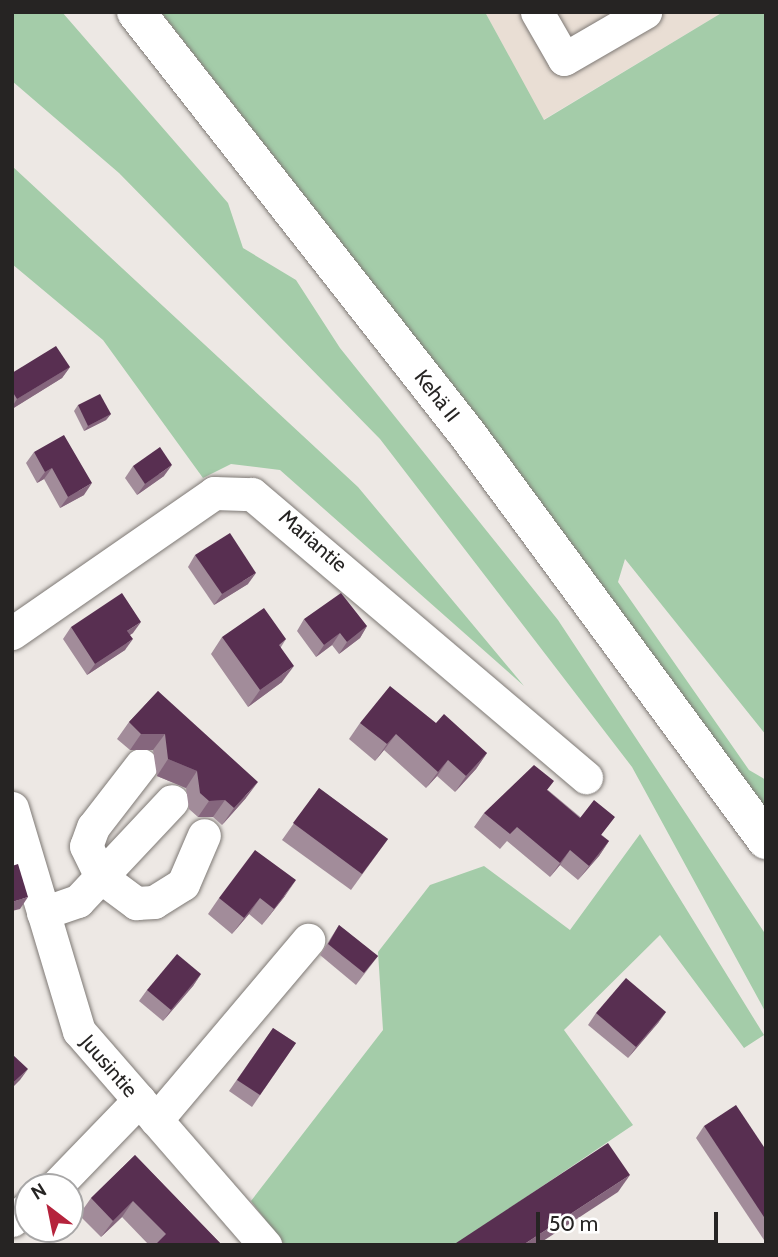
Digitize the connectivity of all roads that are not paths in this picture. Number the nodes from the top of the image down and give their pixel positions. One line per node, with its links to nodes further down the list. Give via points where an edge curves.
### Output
1 (136, 12): 7 (highway, Kehä II, via 468,435)
2 (537, 12): 3 (street, via 564,59)
3 (645, 12)
4 (12, 633): 6 (street, Mariantie, via 214,494 252,494)
5 (141, 765): 13 (street, via 93,827 86,846)
6 (586, 777)
7 (725, 789): 11 (highway, Kehä II); 12 (highway, Kehä II)
8 (172, 802): 13 (street)
9 (12, 808): 14 (street, Juusintie)
10 (204, 835): 13 (street, via 183,884 154,902 136,903)
11 (766, 839)
12 (766, 860)
13 (101, 877): 14 (street, via 78,901)
14 (43, 913): 16 (street, Juusintie, via 79,1031)
15 (308, 940): 16 (street)
16 (148, 1110): 17 (street); 18 (street, Juusintie)
17 (72, 1173)
18 (265, 1245)

